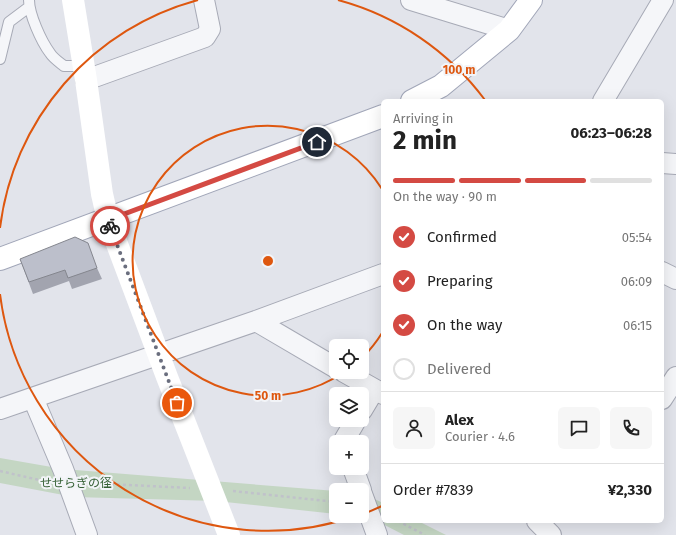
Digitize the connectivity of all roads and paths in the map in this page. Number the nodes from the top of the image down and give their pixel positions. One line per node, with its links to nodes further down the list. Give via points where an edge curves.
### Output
1 (72, 0): 9 (main road)
2 (204, 0): 9 (street, via 210,29 205,37)
3 (411, 0): 7 (street)
4 (531, 0): 7 (main road)
5 (664, 0): 11 (street)
6 (29, 3): 8 (lane, via 9,22); 9 (lane, via 50,53 64,66)
7 (509, 30): 10 (main road, via 441,86)
8 (0, 58)
9 (85, 73): 15 (main road)
10 (416, 99)
11 (604, 99)
12 (381, 117): 15 (main road)
13 (664, 163): 14 (street)
14 (676, 164)
15 (108, 220): 16 (main road); 21 (main road)
16 (0, 259)
17 (664, 273): 19 (street)
18 (381, 275): 20 (street)
19 (676, 279)
20 (256, 321): 21 (street); 22 (street)
21 (158, 354): 27 (street); 32 (main road)
22 (329, 364)
23 (676, 378): 26 (street)
24 (356, 379): 25 (street)
25 (378, 392): 28 (street)
26 (664, 396)
27 (33, 398): 29 (street); 31 (street)
28 (369, 402)
29 (0, 409)
30 (0, 471): 31 (path, via 46,482)
31 (68, 482): 32 (path); 37 (street)
32 (211, 489): 33 (path); 38 (main road)
33 (329, 501)
34 (369, 513): 39 (street)
35 (402, 523): 40 (path)
36 (539, 523): 41 (street)
37 (87, 535)
38 (229, 535)
39 (377, 535)
40 (426, 535)
41 (550, 535)

